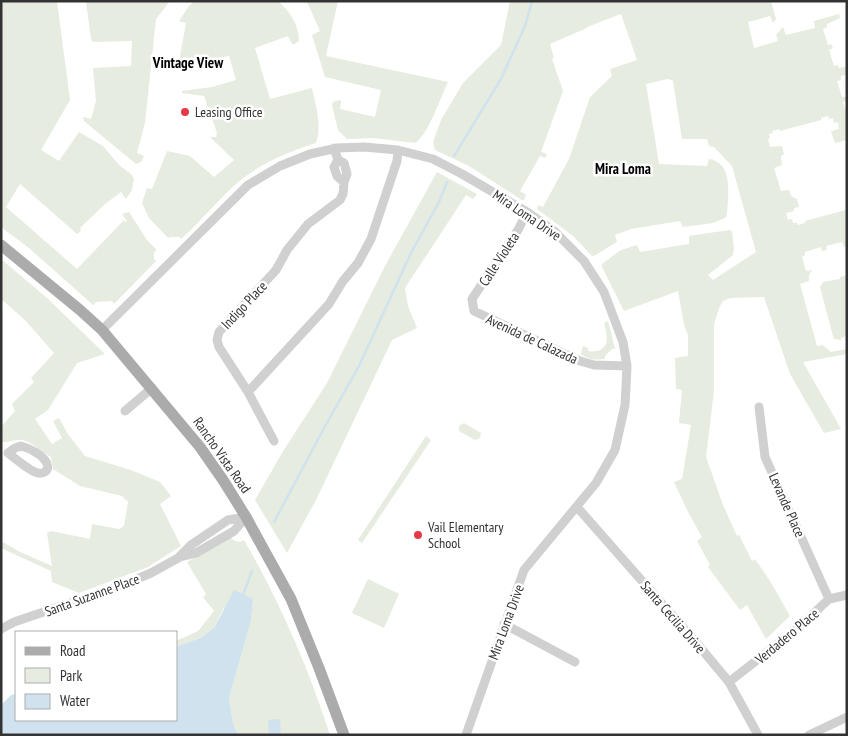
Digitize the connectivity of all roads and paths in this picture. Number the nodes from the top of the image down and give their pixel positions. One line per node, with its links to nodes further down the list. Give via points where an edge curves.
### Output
1 (334, 148): 2 (street, Mira Loma Drive); 6 (street, Mira Loma Drive, via 295,160 248,185); 9 (street, Indigo Place, via 338,160 334,167 344,182 340,200 308,224 276,270 219,332 219,347)
2 (398, 150): 3 (street, Mira Loma Drive, via 433,159); 9 (street, via 371,238 358,263 329,304)
3 (527, 212): 5 (street, Calle Violeta, via 472,299); 7 (street, Mira Loma Drive, via 570,245 596,278 613,310)
4 (1, 245): 6 (main road, Rancho Vista Road)
5 (472, 305): 7 (street, Avenida de Calazada, via 479,314 580,362)
6 (102, 330): 8 (main road, Rancho Vista Road)
7 (627, 366): 13 (street, Mira Loma Drive, via 625,405 614,450 596,483)
8 (152, 388): 11 (street); 14 (main road, Rancho Vista Road, via 200,447)
9 (248, 392): 12 (street, Indigo Place)
10 (759, 407): 16 (street, Levande Place, via 765,457)
11 (125, 411)
12 (274, 441)
13 (577, 507): 17 (street, Mira Loma Drive, via 524,570); 20 (street, Santa Cecilia Drive)
14 (246, 516): 18 (street, Santa Suzanne Place, via 228,520 191,545 180,557 123,586); 22 (main road, Rancho Vista Road, via 291,599)
15 (847, 595): 16 (street, Verdadero Place)
16 (829, 599): 20 (street, Verdadero Place, via 798,628)
17 (504, 624): 19 (street); 23 (street, Mira Loma Drive)
18 (1, 629)
19 (574, 662)
20 (729, 682): 24 (street, Santa Cecilia Drive)
21 (847, 717): 25 (street)
22 (344, 735)
23 (466, 735)
24 (758, 735)
25 (809, 735)

